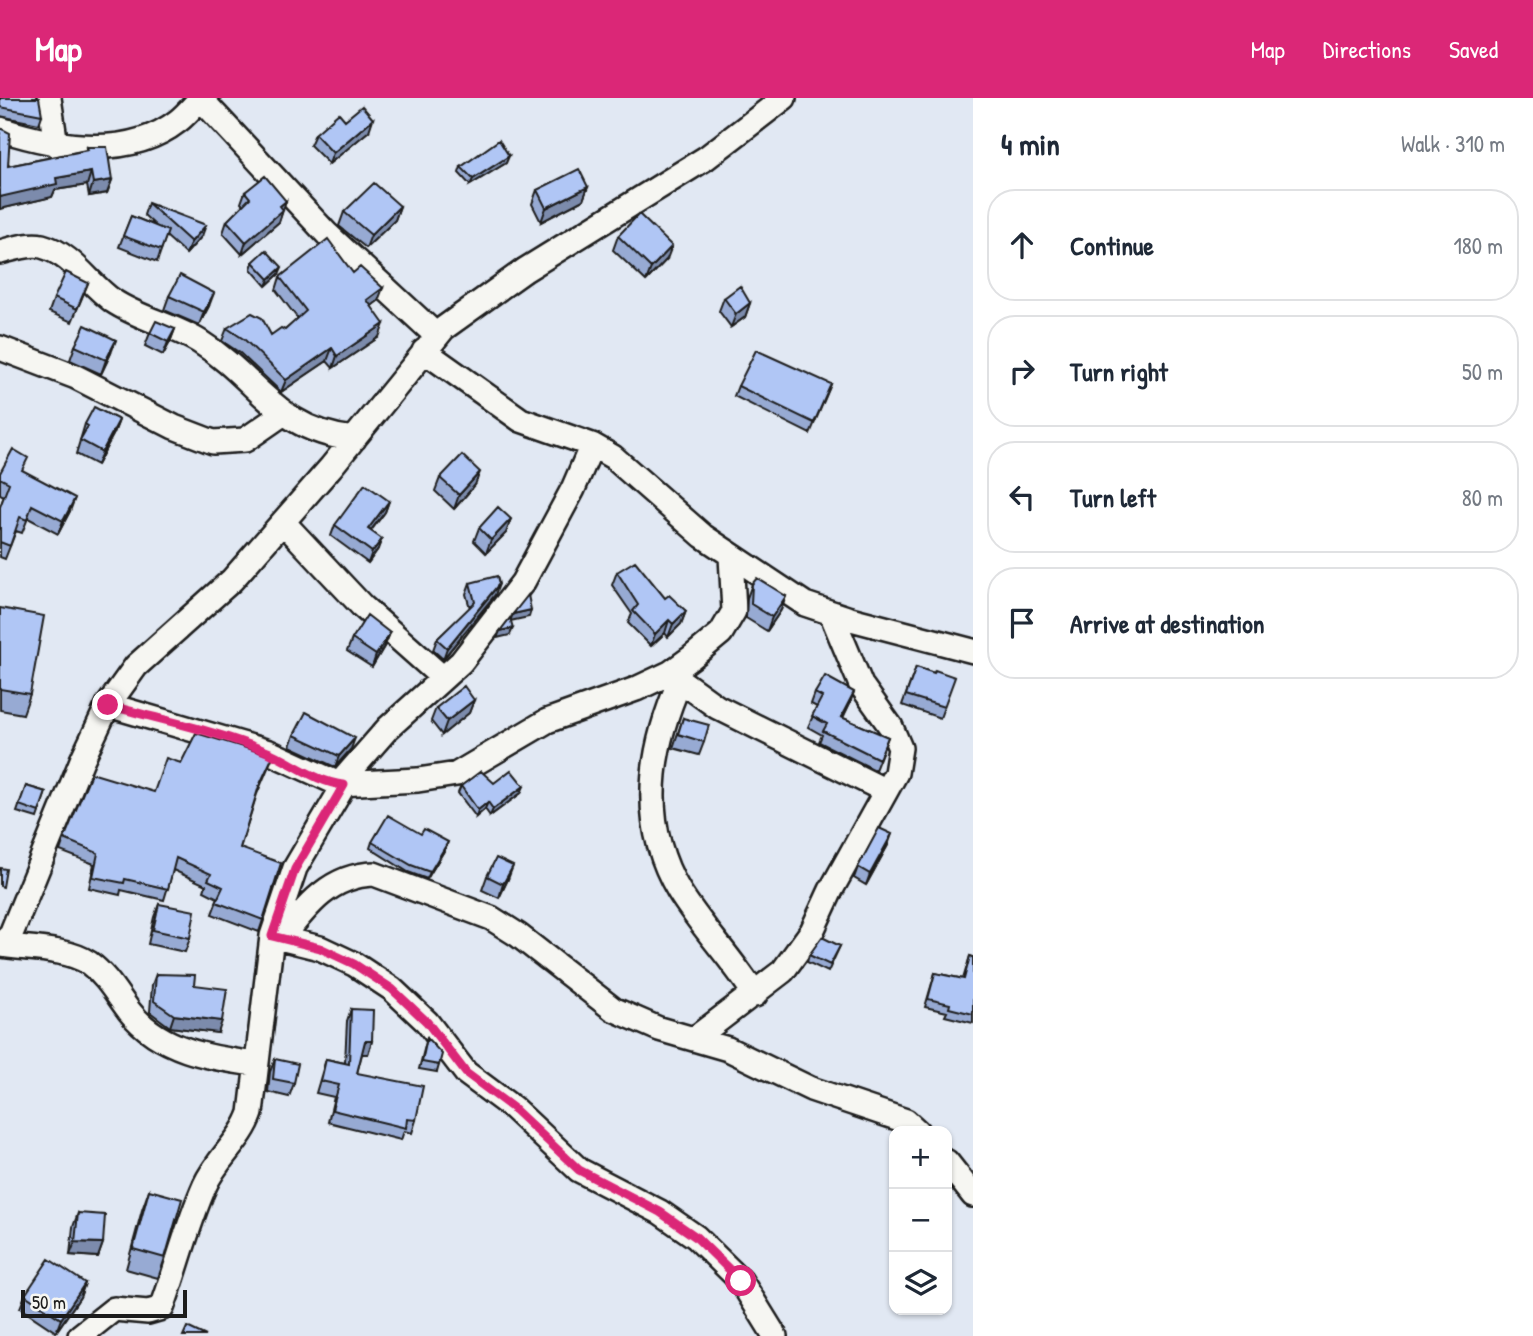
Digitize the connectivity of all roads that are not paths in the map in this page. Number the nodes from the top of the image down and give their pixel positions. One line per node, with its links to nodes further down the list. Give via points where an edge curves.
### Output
1 (49, 98): 5 (street)
2 (200, 98): 5 (street, via 177,122 154,134 95,147); 7 (street)
3 (784, 98): 7 (street, via 706,158 476,303)
4 (0, 130): 5 (street)
5 (56, 145)
6 (0, 252): 9 (street, via 41,246 63,256 128,310 201,342)
7 (430, 344): 10 (street); 11 (street, via 521,420)
8 (0, 348): 9 (street, via 76,377 213,442 245,440)
9 (284, 413): 10 (street, via 326,436)
10 (354, 439): 12 (street)
11 (592, 445): 13 (street, via 632,472); 17 (street, via 523,582 472,650)
12 (283, 522): 17 (street, via 362,606); 18 (street, via 232,580 136,666)
13 (731, 556): 14 (street, via 805,604); 16 (street, via 734,611 721,634)
14 (831, 613): 15 (street); 20 (street, via 861,685 900,748 896,773)
15 (973, 651)
16 (675, 677): 19 (street, via 547,721 457,774); 20 (street, via 717,707); 23 (street, via 656,746 656,833 679,891 734,960)
17 (443, 678): 19 (street, via 387,728)
18 (108, 705): 19 (street, via 236,741); 22 (street, via 11,934)
19 (342, 784): 21 (street, via 295,869)
20 (886, 791): 23 (street, via 812,931 783,971)
21 (277, 937): 24 (street, via 311,900 336,884 374,874 491,918 613,1009); 25 (street); 30 (street, via 320,948 392,989 427,1022 466,1073 513,1108 579,1170 660,1212 696,1237 741,1281)
22 (0, 944): 25 (street, via 88,962 146,1032 195,1052)
23 (755, 995): 24 (street)
24 (694, 1039): 26 (street, via 746,1056 811,1089)
25 (255, 1064): 29 (street, via 246,1127 219,1159 205,1185 162,1308 148,1312 114,1309)
26 (912, 1126)
27 (952, 1168): 28 (street)
28 (973, 1195)
29 (80, 1336)
30 (775, 1336)

